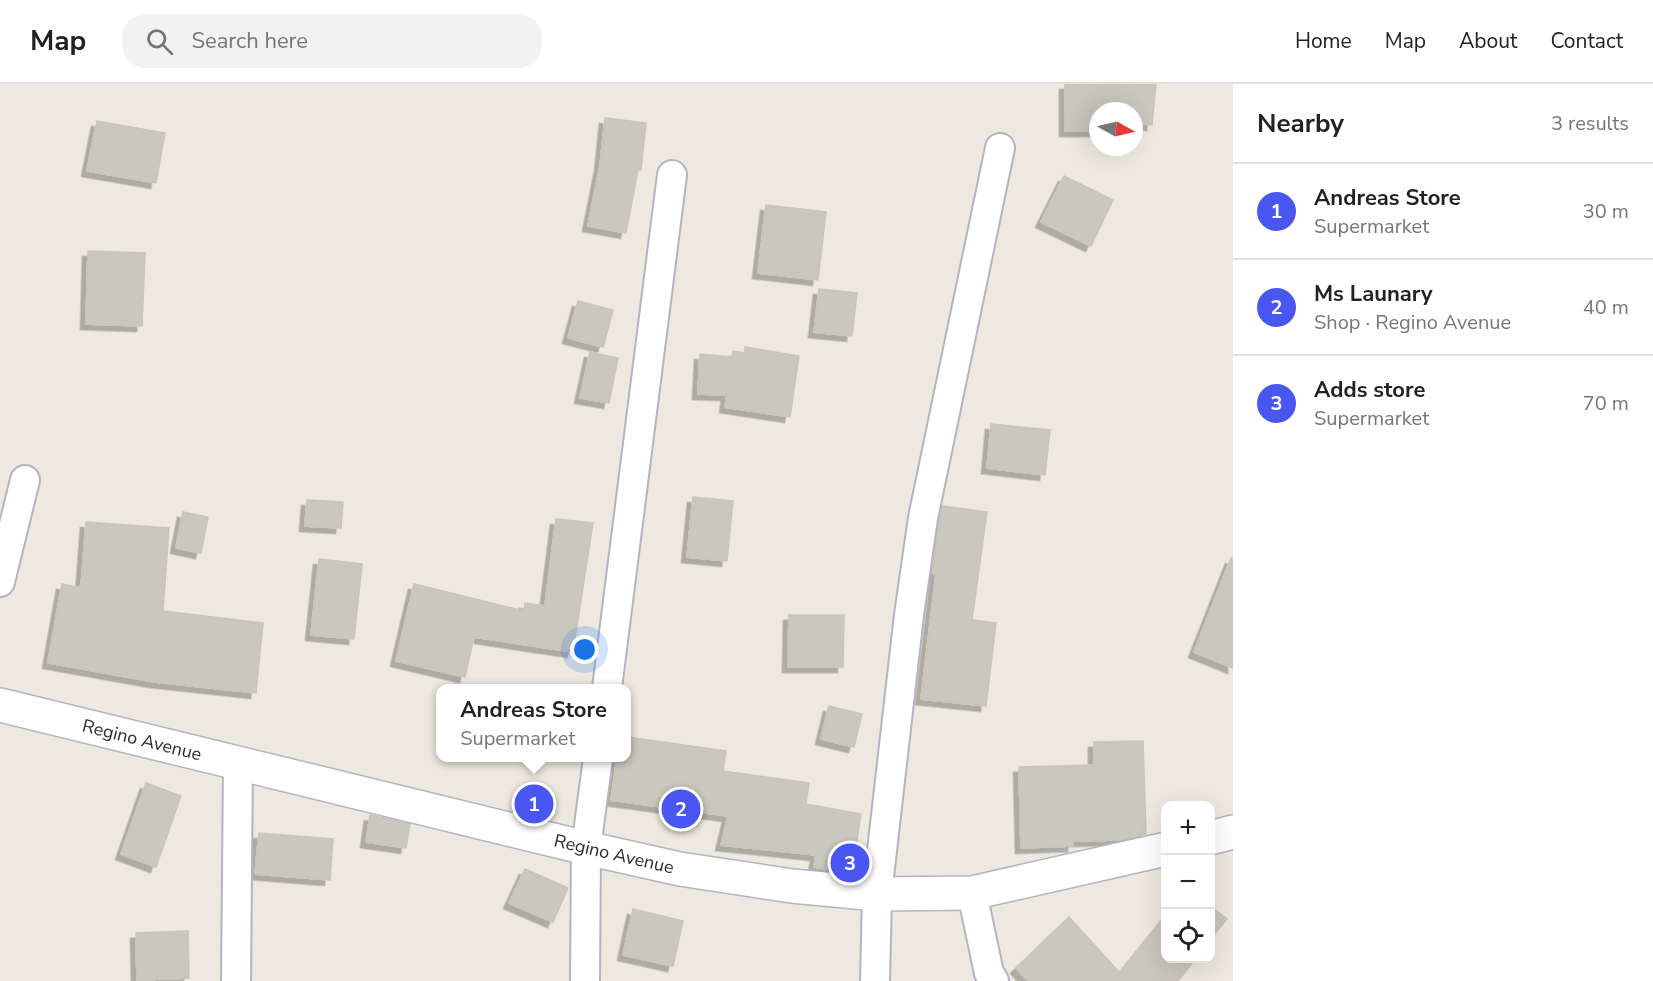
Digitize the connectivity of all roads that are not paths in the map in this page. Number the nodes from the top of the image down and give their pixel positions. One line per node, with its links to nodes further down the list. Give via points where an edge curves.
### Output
1 (1000, 148): 16 (street, via 923,518)
2 (672, 175): 5 (street)
3 (25, 480): 4 (street)
4 (0, 582)
5 (608, 684)
6 (0, 705): 8 (street, Regino Avenue)
7 (597, 762): 12 (street)
8 (238, 764): 12 (street, Regino Avenue); 17 (street)
9 (1233, 832): 10 (street)
10 (1215, 837)
11 (1215, 841): 14 (street)
12 (586, 848): 16 (street, Regino Avenue, via 702,872); 18 (street)
13 (1161, 850): 15 (street, Regino Avenue)
14 (1233, 854)
15 (972, 893): 16 (street, Regino Avenue); 20 (street)
16 (877, 894): 19 (street)
17 (236, 981)
18 (585, 981)
19 (876, 981)
20 (994, 981)

